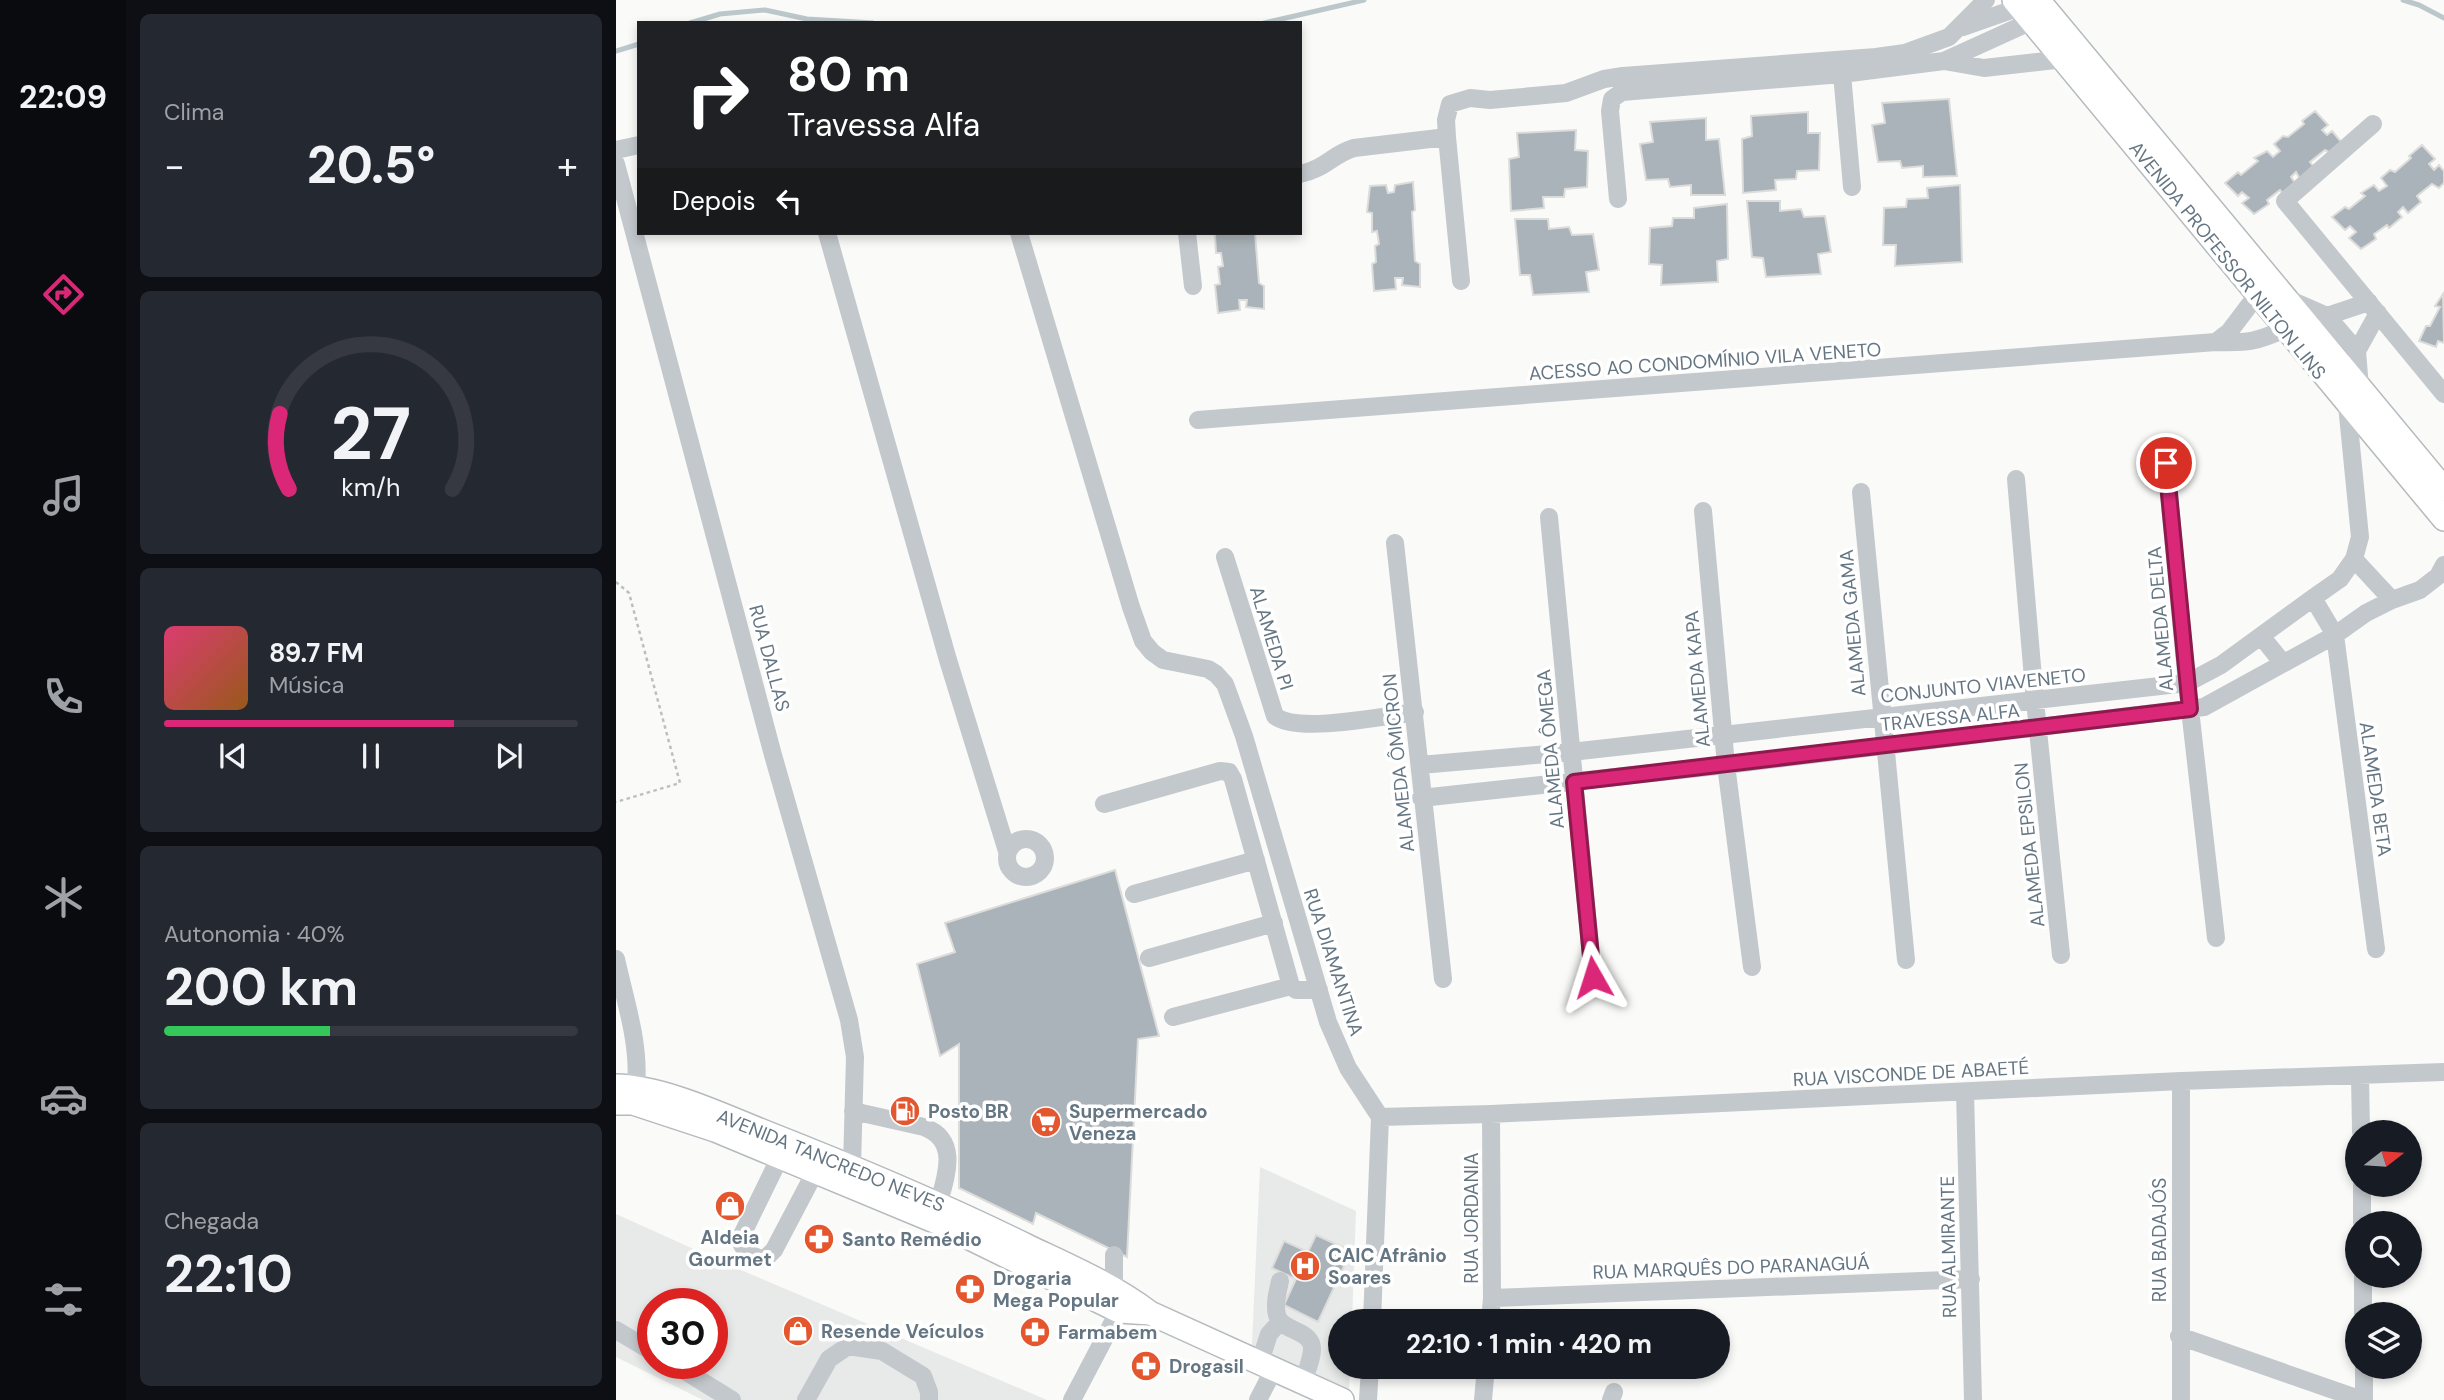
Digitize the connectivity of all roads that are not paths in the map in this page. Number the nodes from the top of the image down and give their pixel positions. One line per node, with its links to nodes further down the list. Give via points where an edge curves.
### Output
1 (1986, 0): 3 (street)
2 (2026, 7): 3 (street); 4 (main road, AVENIDA PROFESSOR NILTON LINS); 5 (street); 21 (main road, AVENIDA PROFESSOR NILTON LINS)
3 (1959, 28): 8 (street, via 1949,37 1905,53 1623,76 1566,93 1470,98 1450,104)
4 (2064, 59): 5 (street, via 1984,68); 20 (main road, AVENIDA PROFESSOR NILTON LINS)
5 (1944, 61): 6 (street)
6 (1842, 74): 13 (street); 14 (street, via 1622,92 1612,99 1610,111)
7 (2373, 124): 22 (street, via 2285,201)
8 (1447, 137): 12 (street, via 1354,148); 18 (street)
9 (637, 145): 10 (street)
10 (616, 150)
11 (616, 164): 82 (street, RUA DALLAS, via 773,755 849,1020 855,1057)
12 (1302, 174)
13 (1852, 187)
14 (1618, 199)
15 (828, 235): 60 (street)
16 (1020, 235): 74 (street, RUA DIAMANTINA, via 1143,641 1163,660 1208,669 1225,684)
17 (1186, 235): 19 (street)
18 (1461, 281)
19 (1193, 286)
20 (2257, 295): 24 (main road, AVENIDA PROFESSOR NILTON LINS); 25 (street, via 2230,332)
21 (2288, 299): 23 (street); 28 (main road, AVENIDA PROFESSOR NILTON LINS)
22 (2374, 308): 23 (street); 26 (street); 27 (street)
23 (2327, 316): 26 (street)
24 (2285, 329): 25 (street, ACESSO AO CONDOMÍNIO VILA VENETO, via 2257,341); 28 (main road, AVENIDA PROFESSOR NILTON LINS)
25 (2216, 342): 29 (street, ACESSO AO CONDOMÍNIO VILA VENETO)
26 (2357, 351): 28 (street)
27 (2444, 394)
28 (2354, 397): 32 (main road, AVENIDA PROFESSOR NILTON LINS); 36 (main road, AVENIDA PROFESSOR NILTON LINS); 39 (street, via 2360,537)
29 (1198, 420)
30 (2166, 463): 46 (street, ALAMEDA DELTA)
31 (2016, 479): 47 (street, ALAMEDA EPSILON)
32 (2444, 489)
33 (1861, 492): 50 (street, ALAMEDA GAMA)
34 (1703, 511): 52 (street, ALAMEDA KAPA)
35 (1549, 517): 54 (street, ALAMEDA ÔMEGA)
36 (2444, 519)
37 (1395, 543): 49 (street, ALAMEDA ÔMICRON)
38 (1225, 557): 49 (street, ALAMEDA PI, via 1275,716 1305,725)
39 (2354, 559): 41 (street, CONJUNTO VIAVENETO, via 2340,579); 42 (street)
40 (2444, 565): 42 (street, TRAVESSA ALFA, via 2420,590)
41 (2314, 598): 43 (street); 44 (street, CONJUNTO VIAVENETO)
42 (2392, 600): 43 (street, TRAVESSA ALFA)
43 (2335, 635): 45 (street, TRAVESSA ALFA); 65 (street, ALAMEDA BETA)
44 (2261, 636): 45 (street); 46 (street, CONJUNTO VIAVENETO)
45 (2282, 662): 48 (street, TRAVESSA ALFA, via 2217,702)
46 (2187, 683): 47 (street, CONJUNTO VIAVENETO); 48 (street, ALAMEDA DELTA)
47 (2035, 701): 50 (street, CONJUNTO VIAVENETO); 51 (street, ALAMEDA EPSILON)
48 (2190, 709): 51 (street, TRAVESSA ALFA); 64 (street, ALAMEDA DELTA)
49 (1415, 712): 55 (street, ALAMEDA ÔMICRON)
50 (1881, 717): 52 (street, CONJUNTO VIAVENETO); 53 (street, ALAMEDA GAMA)
51 (2038, 728): 53 (street, TRAVESSA ALFA); 66 (street, ALAMEDA EPSILON)
52 (1723, 736): 54 (street, CONJUNTO VIAVENETO); 56 (street, ALAMEDA KAPA)
53 (1884, 745): 56 (street, TRAVESSA ALFA); 69 (street, ALAMEDA GAMA)
54 (1571, 752): 55 (street, CONJUNTO VIAVENETO); 57 (street, ALAMEDA ÔMEGA)
55 (1420, 765): 58 (street, ALAMEDA ÔMICRON)
56 (1726, 765): 57 (street, TRAVESSA ALFA); 70 (street, ALAMEDA KAPA)
57 (1574, 782): 58 (street, TRAVESSA ALFA); 71 (street, ALAMEDA ÔMEGA)
58 (1422, 798): 72 (street, ALAMEDA ÔMICRON)
59 (1104, 804): 61 (street, via 1229,772)
60 (1007, 851)
61 (1256, 860): 62 (street); 63 (street)
62 (1134, 894)
63 (1274, 923): 67 (street); 73 (street)
64 (2216, 937)
65 (2376, 948)
66 (2061, 955)
67 (1149, 958)
68 (616, 959): 79 (street, via 638,1068)
69 (1906, 960)
70 (1752, 967)
71 (1593, 977)
72 (1443, 979)
73 (1292, 986): 74 (street); 75 (street)
74 (1318, 990): 84 (street, RUA DIAMANTINA, via 1348,1068)
75 (1173, 1017)
76 (2444, 1072): 77 (street, RUA VISCONDE DE ABAETÉ)
77 (2360, 1076): 78 (street, RUA VISCONDE DE ABAETÉ); 85 (street)
78 (2182, 1081): 80 (street, RUA VISCONDE DE ABAETÉ); 99 (street, RUA BADAJÓS)
79 (626, 1086): 87 (main road, AVENIDA TANCREDO NEVES, via 705,1108)
80 (1965, 1092): 83 (street, RUA VISCONDE DE ABAETÉ); 91 (street, RUA ALMIRANTE)
81 (616, 1103): 86 (main road, AVENIDA TANCREDO NEVES, via 633,1103)
82 (853, 1111): 87 (street, RUA DALLAS); 89 (street, via 933,1130 945,1142 948,1171)
83 (1491, 1114): 84 (street, RUA VISCONDE DE ABAETÉ); 93 (street, RUA JORDANIA)
84 (1380, 1117): 95 (street)
85 (2361, 1120)
86 (780, 1157): 88 (main road, AVENIDA TANCREDO NEVES); 88 (street, via 740,1239 741,1246 760,1259 774,1250)
87 (852, 1166): 89 (main road, AVENIDA TANCREDO NEVES)
88 (815, 1171): 94 (main road, AVENIDA TANCREDO NEVES)
89 (939, 1205): 94 (main road, AVENIDA TANCREDO NEVES)
90 (1115, 1255): 94 (street)
91 (1970, 1279): 93 (street, RUA MARQUÊS DO PARANAGUÁ); 115 (street, RUA ALMIRANTE)
92 (1280, 1281): 97 (street, via 1276,1307)
93 (1492, 1298): 96 (street, RUA JORDANIA)
94 (1120, 1299): 101 (main road, AVENIDA TANCREDO NEVES); 110 (street)
95 (1372, 1309)
96 (1491, 1309)
97 (1280, 1322): 101 (street, via 1269,1334); 106 (street, via 1311,1342)
98 (616, 1330): 100 (street)
99 (2179, 1336): 116 (street, RUA BADAJÓS); 117 (street)
100 (637, 1342)
101 (1267, 1365): 106 (main road, AVENIDA TANCREDO NEVES); 111 (street)
102 (698, 1379): 107 (street)
103 (1369, 1379): 113 (street)
104 (1485, 1379): 114 (street)
105 (2364, 1379): 117 (street)
106 (1303, 1382): 112 (main road, AVENIDA TANCREDO NEVES)
107 (732, 1400)
108 (806, 1400): 109 (street, via 829,1359 848,1346 882,1352 923,1376)
109 (929, 1400)
110 (1072, 1400)
111 (1258, 1400)
112 (1342, 1400)
113 (1368, 1400)
114 (1483, 1400)
115 (1973, 1400)
116 (2181, 1400)
117 (2363, 1400)

